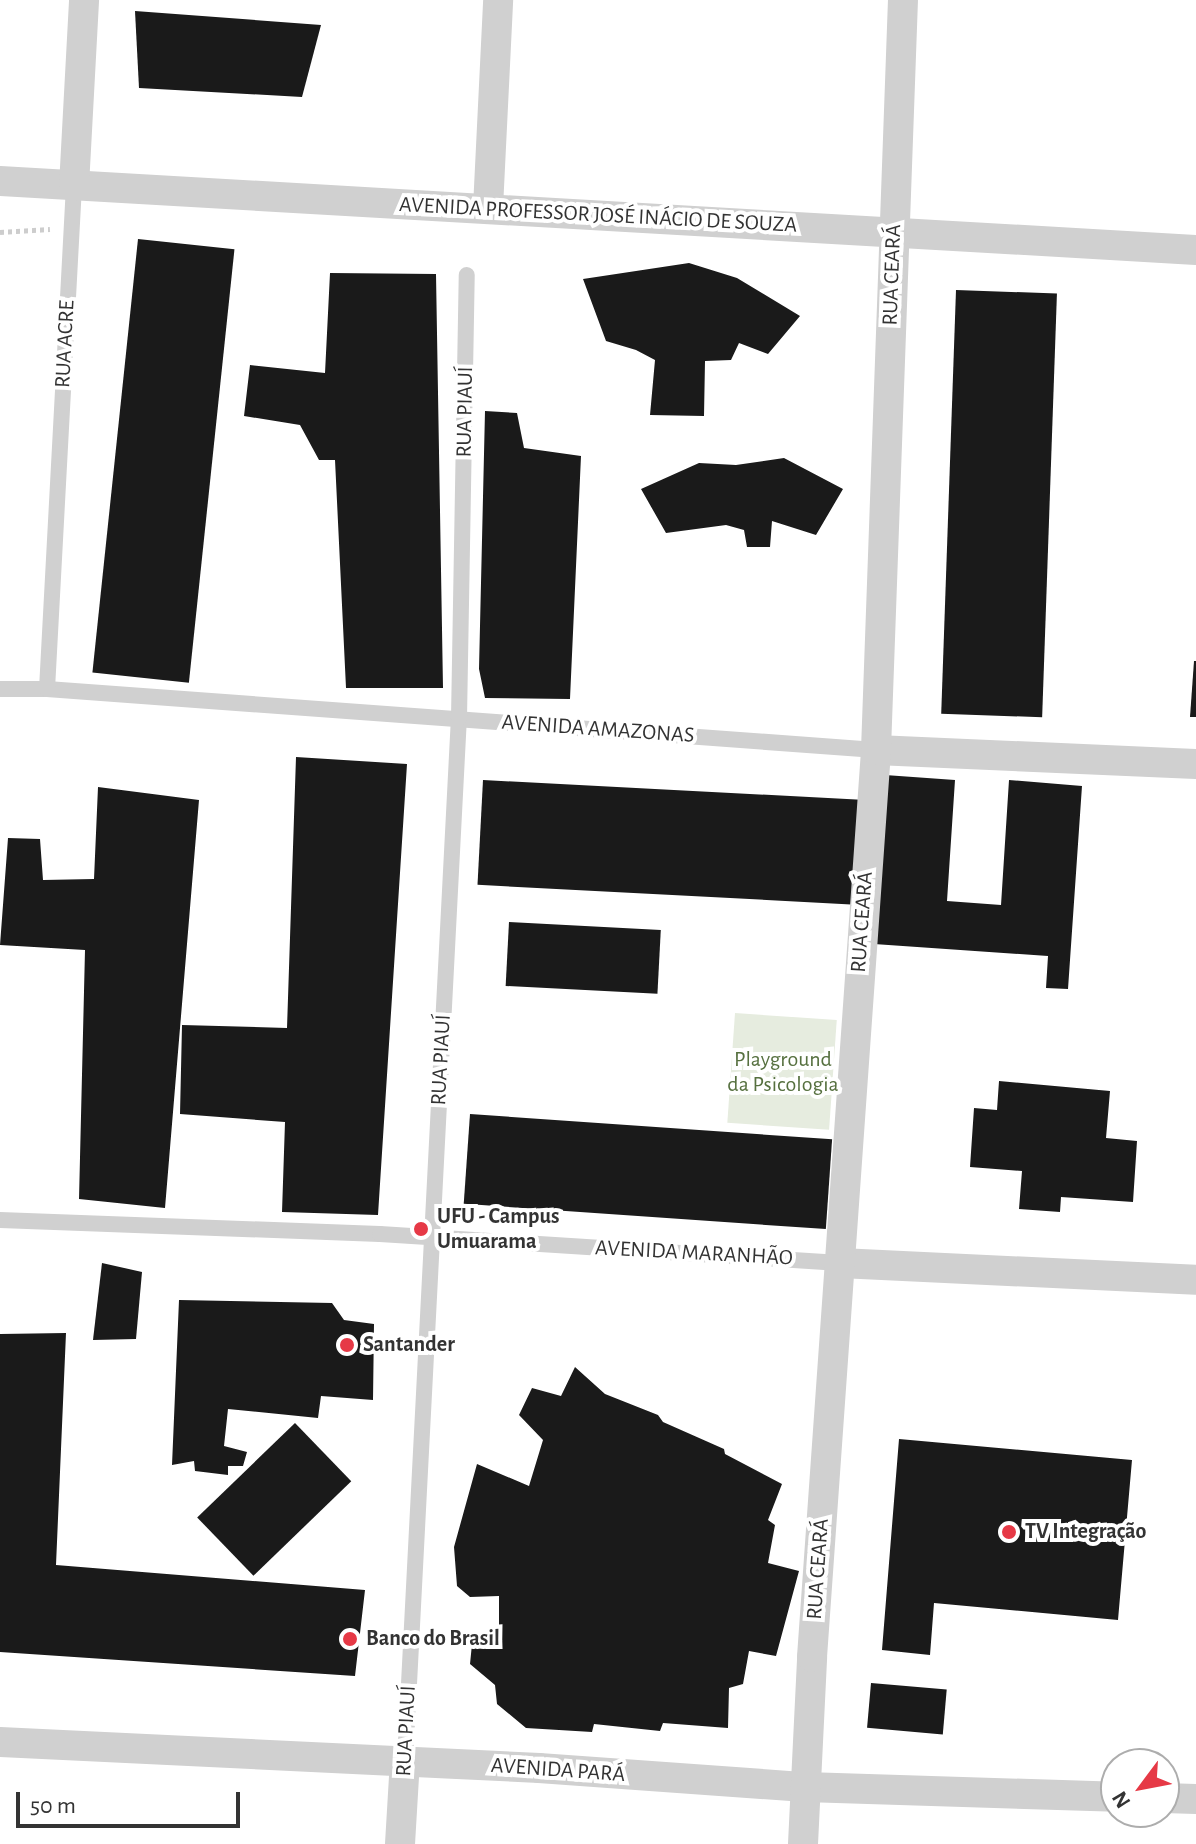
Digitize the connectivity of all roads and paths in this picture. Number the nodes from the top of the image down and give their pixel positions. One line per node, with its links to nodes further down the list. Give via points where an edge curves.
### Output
1 (84, 0): 5 (street, RUA ACRE)
2 (498, 0): 6 (street)
3 (903, 0): 9 (street, RUA CEARÁ)
4 (0, 181): 5 (street, AVENIDA PROFESSOR JOSÉ INÁCIO DE SOUZA)
5 (74, 186): 6 (street, AVENIDA PROFESSOR JOSÉ INÁCIO DE SOUZA); 7 (lane, RUA ACRE)
6 (488, 208): 9 (street, AVENIDA PROFESSOR JOSÉ INÁCIO DE SOUZA)
7 (71, 228): 8 (path); 13 (lane, RUA ACRE)
8 (0, 232)
9 (893, 233): 10 (street, AVENIDA PROFESSOR JOSÉ INÁCIO DE SOUZA); 15 (street, RUA CEARÁ)
10 (1196, 250)
11 (467, 275): 14 (lane, RUA PIAUÍ)
12 (0, 689): 13 (lane, AVENIDA AMAZONAS)
13 (47, 689): 14 (lane, AVENIDA AMAZONAS)
14 (459, 718): 15 (lane, AVENIDA AMAZONAS); 18 (lane, RUA PIAUÍ)
15 (876, 750): 16 (street, AVENIDA AMAZONAS); 19 (street, RUA CEARÁ)
16 (1196, 764)
17 (0, 1220): 18 (lane, AVENIDA MARANHÃO)
18 (432, 1238): 19 (lane, AVENIDA MARANHÃO); 22 (lane, RUA PIAUÍ)
19 (840, 1263): 20 (street, AVENIDA MARANHÃO); 23 (street, RUA CEARÁ)
20 (1196, 1280)
21 (0, 1742): 22 (street, AVENIDA PARÁ)
22 (405, 1761): 23 (street, AVENIDA PARÁ); 25 (street, RUA PIAUÍ)
23 (805, 1787): 24 (street, AVENIDA PARÁ); 26 (street, RUA CEARÁ)
24 (1100, 1796)
25 (400, 1844)
26 (803, 1844)

